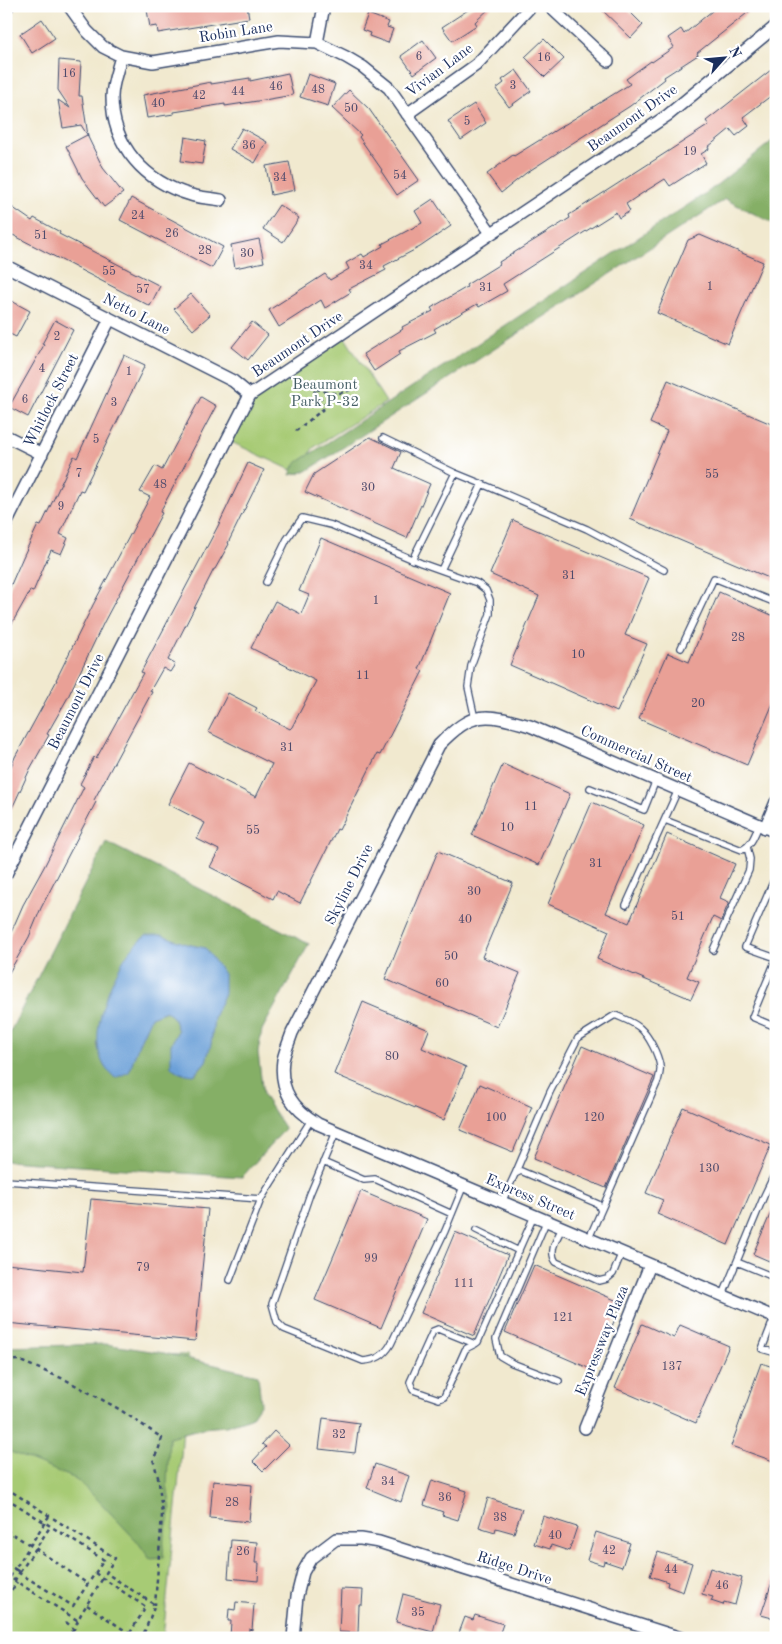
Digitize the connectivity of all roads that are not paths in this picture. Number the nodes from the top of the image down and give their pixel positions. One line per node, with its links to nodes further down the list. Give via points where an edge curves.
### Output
1 (69, 6): 7 (street, Robin Lane, via 87,32 103,47)
2 (324, 6): 6 (street)
3 (531, 6): 9 (street, Vivian Lane, via 476,65)
4 (549, 6): 8 (street)
5 (776, 26): 11 (street, Beaumont Drive, via 668,115)
6 (317, 43): 7 (street, Robin Lane, via 279,41 154,62); 9 (street, Robin Lane, via 363,66 389,88)
7 (121, 56): 10 (street, via 112,108 118,136 126,150 136,164 168,187)
8 (608, 60)
9 (407, 114): 11 (street, Robin Lane)
10 (221, 200)
11 (491, 233): 14 (street, Beaumont Drive)
12 (6, 266): 13 (street, Netto Lane)
13 (110, 319): 14 (street, Netto Lane, via 233,381); 17 (street, Whitlock Street)
14 (250, 395): 36 (street, Beaumont Drive)
15 (6, 436): 17 (street)
16 (383, 438): 18 (lane)
17 (42, 454): 20 (street, Whitlock Street)
18 (454, 473): 19 (lane); 21 (lane)
19 (482, 484): 22 (lane); 23 (lane, via 587,529)
20 (6, 524)
21 (412, 560): 22 (lane); 24 (lane, via 331,525 302,518 287,539)
22 (441, 570): 27 (lane, via 477,583 486,590 490,600 490,614 470,666 468,687)
23 (664, 570)
24 (266, 582)
25 (776, 603): 26 (lane, via 714,578)
26 (681, 648)
27 (478, 718): 28 (street, Commercial Street, via 502,718 530,726); 42 (street, Skyline Drive, via 455,728 439,745 292,1033 283,1059)
28 (656, 780): 29 (lane, via 644,810); 30 (street, Commercial Street)
29 (590, 788)
30 (678, 790): 32 (lane); 33 (street, Commercial Street)
31 (776, 802): 33 (street)
32 (664, 820): 35 (lane, via 734,848 742,850); 38 (lane)
33 (762, 826): 34 (street, Commercial Street); 35 (lane)
34 (776, 832)
35 (747, 847): 39 (lane, via 749,870)
36 (6, 874)
37 (776, 875): 40 (lane, via 745,947)
38 (626, 906)
39 (713, 950)
40 (776, 959): 41 (lane, via 752,1017)
41 (776, 1027)
42 (286, 1090): 43 (street, Express Street, via 303,1115)
43 (311, 1120): 44 (street, Express Street); 50 (lane)
44 (336, 1132): 45 (lane); 49 (street, Express Street)
45 (323, 1162): 53 (lane, via 364,1180 375,1179); 53 (lane, via 272,1304 277,1322 284,1329 354,1358 372,1360 387,1351)
46 (776, 1171): 61 (lane)
47 (515, 1174): 51 (lane); 52 (lane, via 521,1171 598,1204); 52 (lane, via 550,1092 578,1038 615,1015 641,1029 651,1042 660,1071)
48 (6, 1182): 50 (lane)
49 (463, 1186): 51 (street, Express Street); 53 (lane)
50 (261, 1199): 64 (lane)
51 (502, 1202): 54 (street, Express Street)
52 (600, 1210): 58 (lane)
53 (452, 1214)
54 (534, 1216): 55 (street, Express Street); 59 (lane)
55 (546, 1222): 56 (street, Express Street); 69 (lane, via 496,1339 500,1356)
56 (562, 1228): 58 (street, Express Street); 60 (lane, via 552,1257 556,1262 599,1280 613,1274)
57 (476, 1230): 59 (lane)
58 (589, 1238): 60 (street, Express Street)
59 (519, 1250): 67 (lane)
60 (622, 1252): 62 (street, Express Street)
61 (737, 1262): 63 (lane); 65 (lane)
62 (650, 1265): 65 (street, Express Street); 70 (street, Expressway Plaza)
63 (776, 1278)
64 (230, 1280)
65 (723, 1295): 66 (street, Express Street)
66 (775, 1318): 68 (lane, via 762,1349)
67 (475, 1344): 67 (lane, via 438,1329 433,1331 410,1382 413,1390 440,1399 444,1397 465,1350)
68 (776, 1353)
69 (559, 1381)
70 (585, 1428)
71 (293, 1638): 72 (street, Ridge Drive, via 303,1572 311,1558 336,1539 379,1542)
72 (681, 1638)

